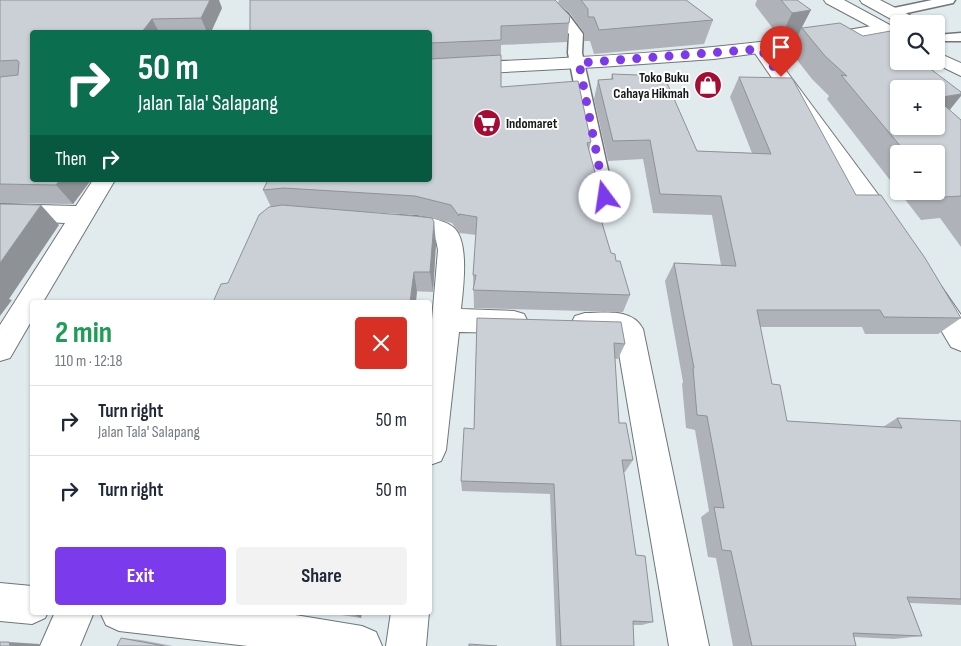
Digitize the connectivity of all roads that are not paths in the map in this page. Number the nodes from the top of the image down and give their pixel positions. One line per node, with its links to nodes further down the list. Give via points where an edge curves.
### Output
1 (545, 0): 17 (lane, via 576,34 575,54)
2 (832, 0): 7 (main road)
3 (868, 0): 5 (main road)
4 (949, 0): 5 (lane)
5 (893, 12): 6 (main road)
6 (898, 15)
7 (883, 29): 9 (main road); 12 (main road)
8 (804, 30): 12 (lane)
9 (890, 32)
10 (961, 37): 11 (lane)
11 (945, 38)
12 (819, 42): 14 (main road)
13 (945, 42): 15 (main road)
14 (761, 49): 17 (main road); 25 (main road)
15 (961, 50)
16 (945, 62): 19 (main road)
17 (579, 63): 18 (main road); 21 (lane)
18 (432, 70)
19 (961, 70)
20 (103, 182): 23 (main road)
21 (605, 197)
22 (0, 212): 23 (main road)
23 (81, 215): 29 (main road)
24 (369, 222): 27 (main road, via 417,226 442,231 448,236)
25 (900, 244)
26 (919, 273): 28 (main road)
27 (447, 320): 30 (main road); 40 (main road, via 624,325 629,329)
28 (961, 338)
29 (0, 348)
30 (434, 383): 31 (main road)
31 (432, 416)
32 (0, 602): 33 (main road)
33 (30, 605)
34 (74, 615): 37 (main road)
35 (144, 615): 38 (main road)
36 (410, 615): 39 (main road)
37 (60, 646)
38 (362, 646)
39 (406, 646)
40 (689, 646)

